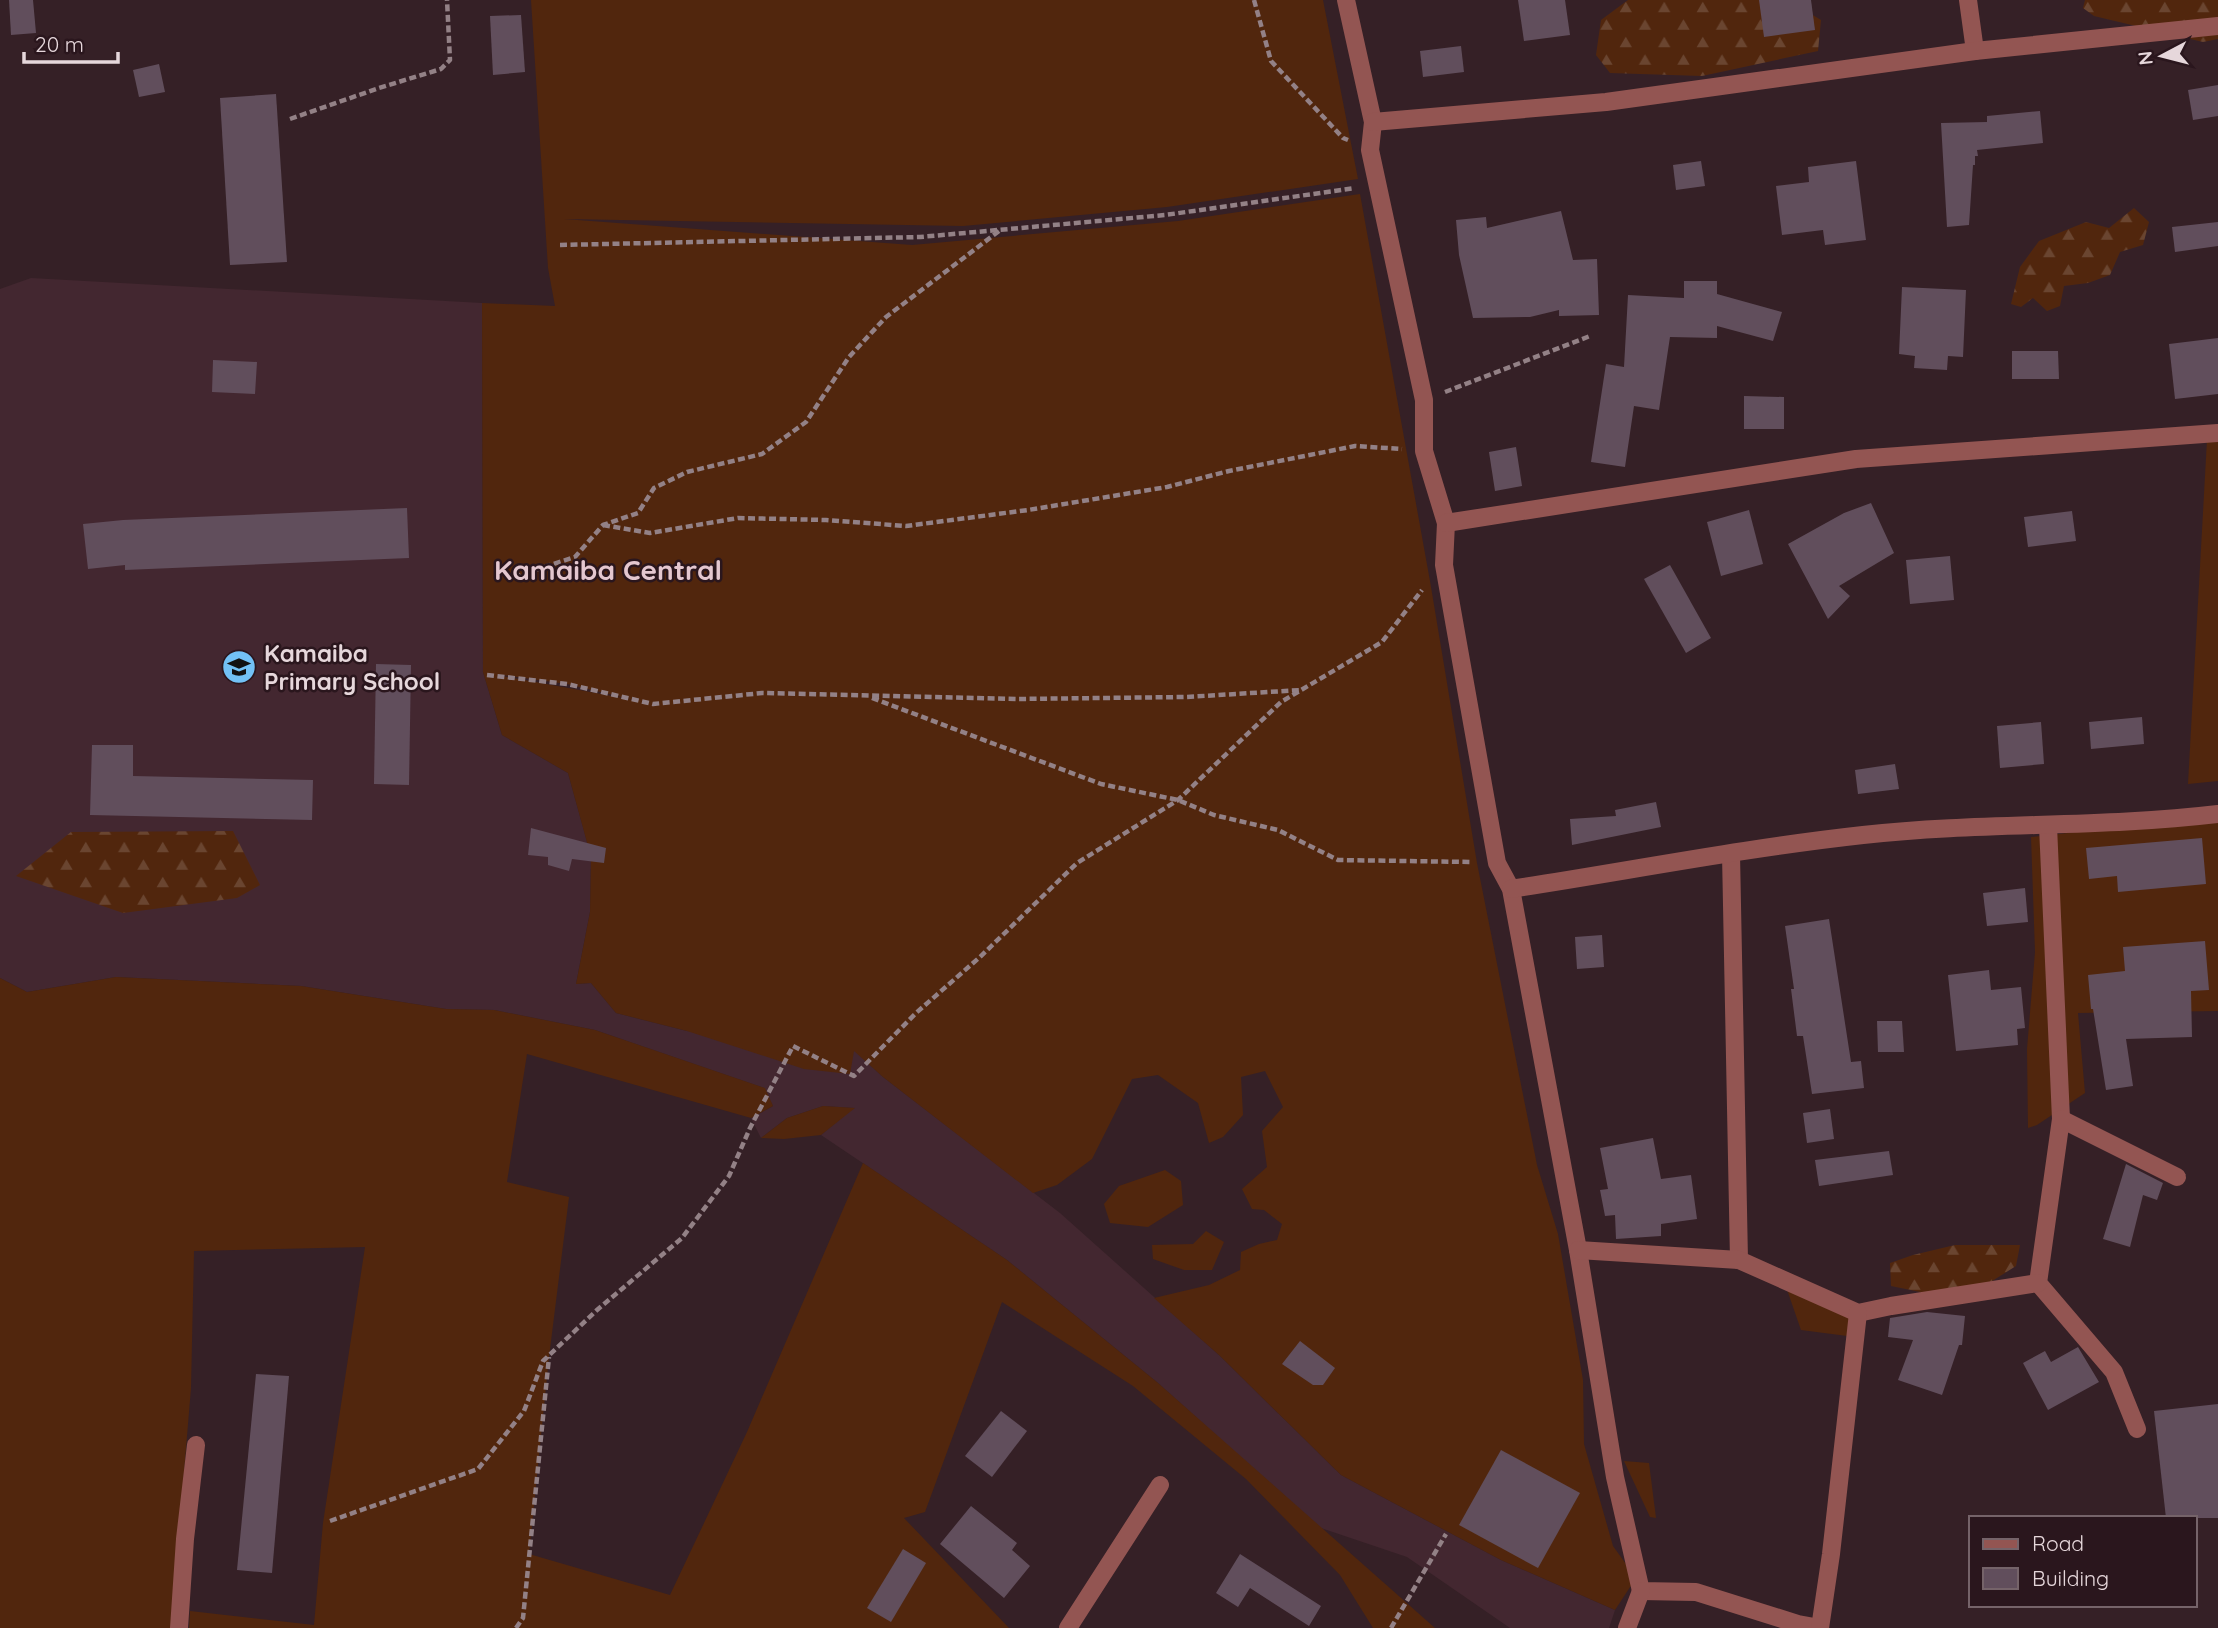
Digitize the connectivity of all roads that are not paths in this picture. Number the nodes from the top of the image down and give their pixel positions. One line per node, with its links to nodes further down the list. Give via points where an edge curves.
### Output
1 (1346, 0): 5 (street)
2 (1968, 0): 4 (street)
3 (2218, 26): 4 (street)
4 (1975, 51): 5 (street, via 1606,102)
5 (1373, 122): 7 (street, via 1370,150 1424,400 1424,451)
6 (2218, 433): 7 (street, via 1856,458)
7 (1446, 523): 11 (street, via 1444,565 1497,863)
8 (2218, 814): 9 (street)
9 (2048, 826): 10 (street, via 1864,835); 12 (street)
10 (1731, 854): 11 (street); 15 (street)
11 (1511, 889): 14 (street)
12 (2062, 1119): 13 (street); 16 (street)
13 (2177, 1177)
14 (1578, 1250): 15 (street); 21 (street, via 1615,1477)
15 (1739, 1259): 17 (street)
16 (2038, 1283): 17 (street); 18 (street, via 2114,1372)
17 (1858, 1313): 25 (street)
18 (2137, 1429)
19 (196, 1445): 22 (street)
20 (1160, 1485): 23 (street)
21 (1641, 1591): 24 (street); 25 (street, via 1696,1592)
22 (179, 1628)
23 (1068, 1628)
24 (1627, 1628)
25 (1820, 1628)

